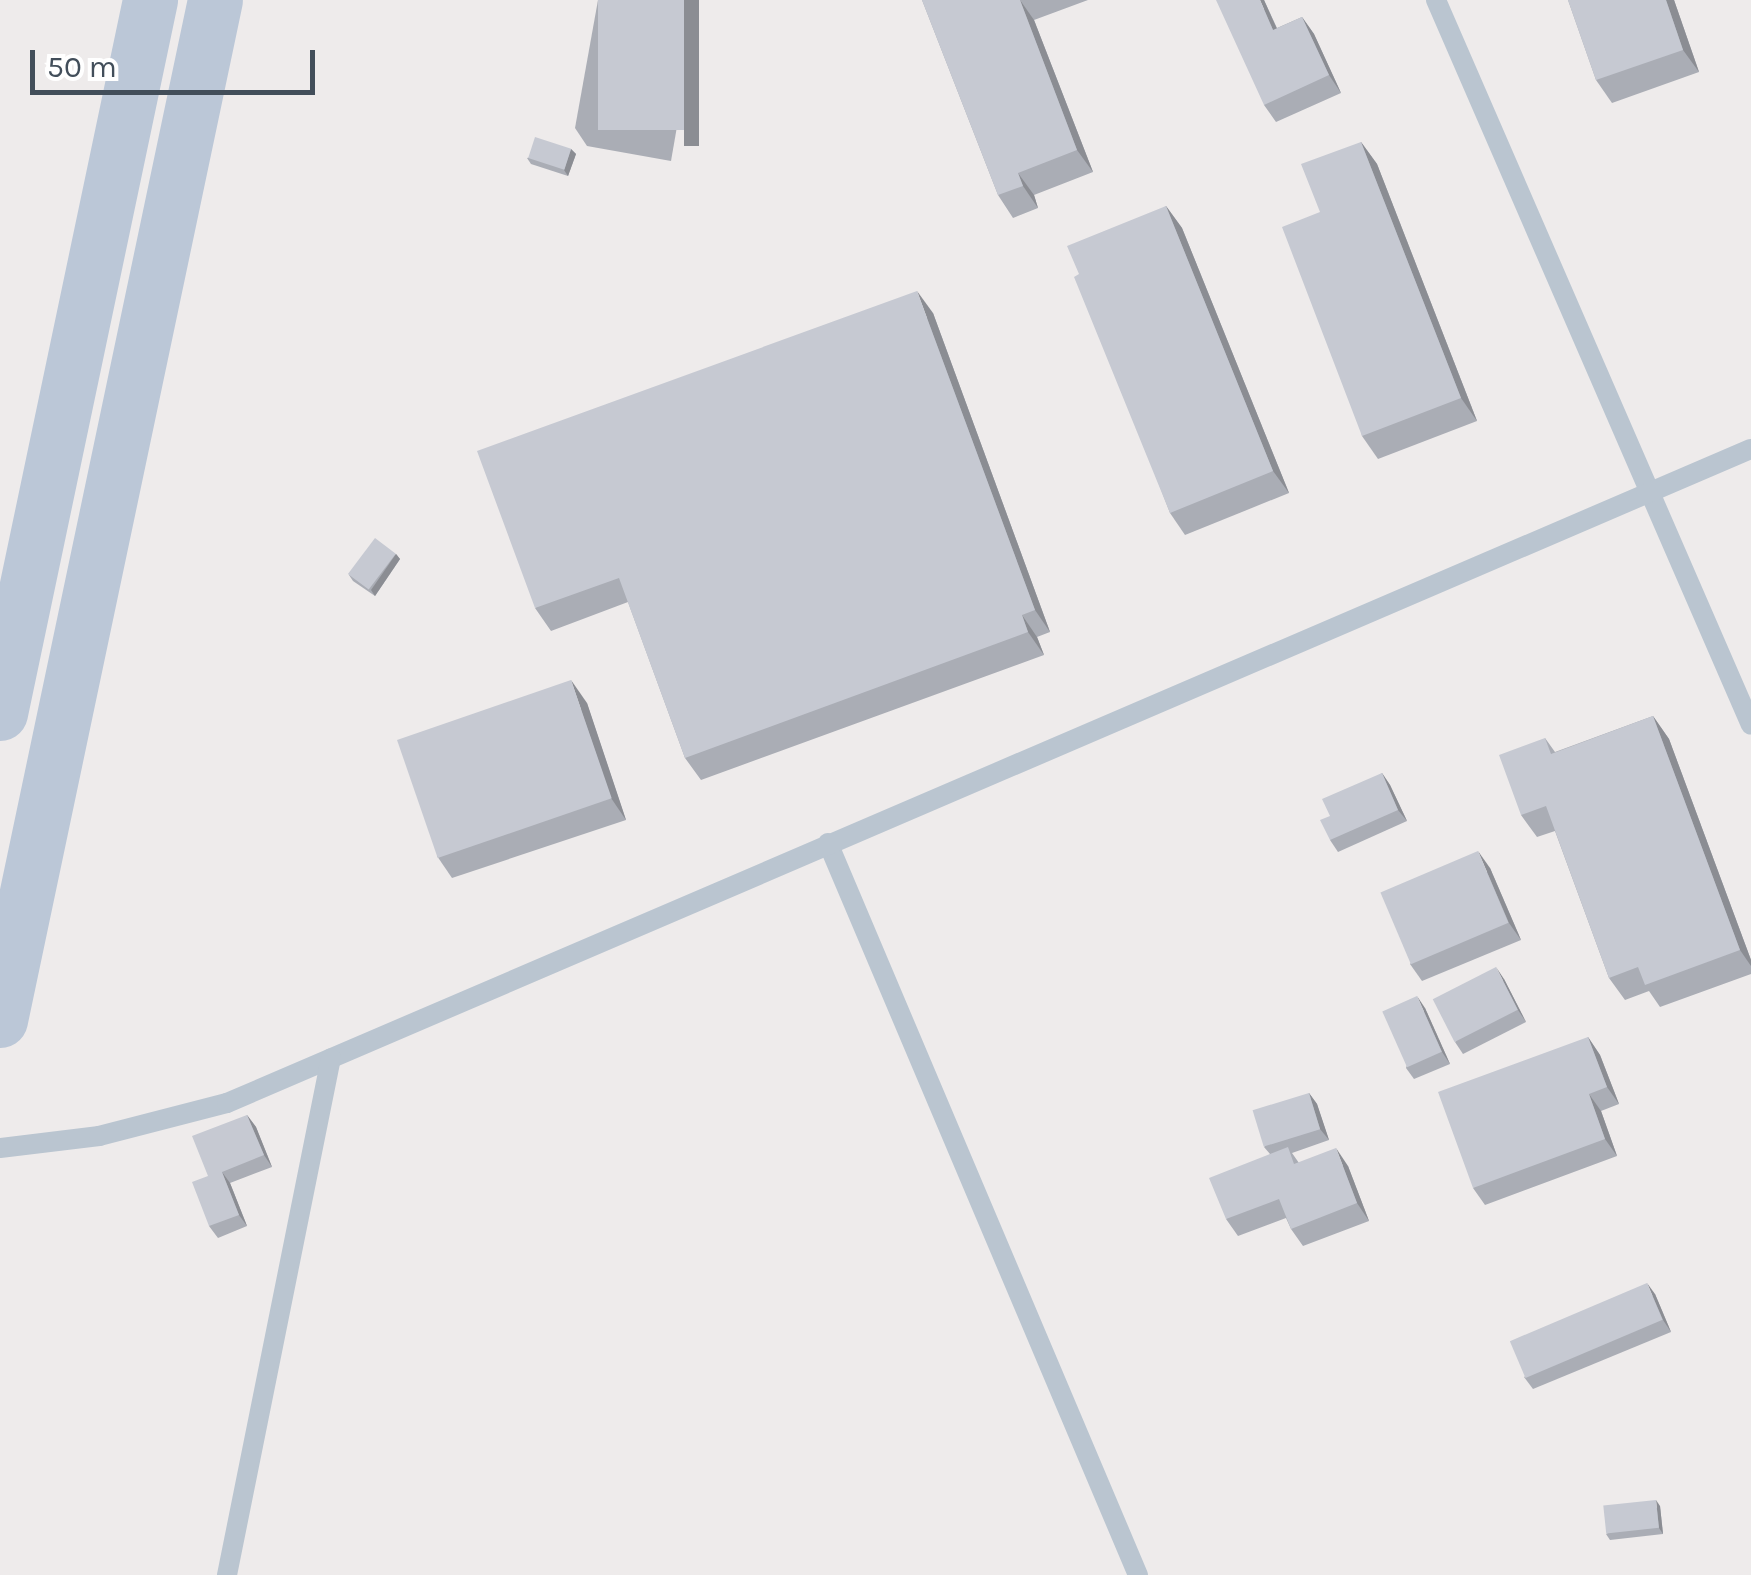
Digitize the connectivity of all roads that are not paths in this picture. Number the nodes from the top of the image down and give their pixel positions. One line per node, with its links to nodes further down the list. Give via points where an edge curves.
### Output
1 (150, 0): 6 (main road)
2 (214, 0): 9 (main road)
3 (1436, 0): 5 (lane)
4 (1751, 448): 5 (lane)
5 (1649, 492): 7 (lane); 8 (lane)
6 (0, 713)
7 (1751, 725)
8 (828, 843): 10 (lane); 13 (lane)
9 (0, 1020)
10 (331, 1058): 11 (lane, via 227,1103 99,1136); 12 (lane)
11 (0, 1148)
12 (227, 1575)
13 (1138, 1575)

